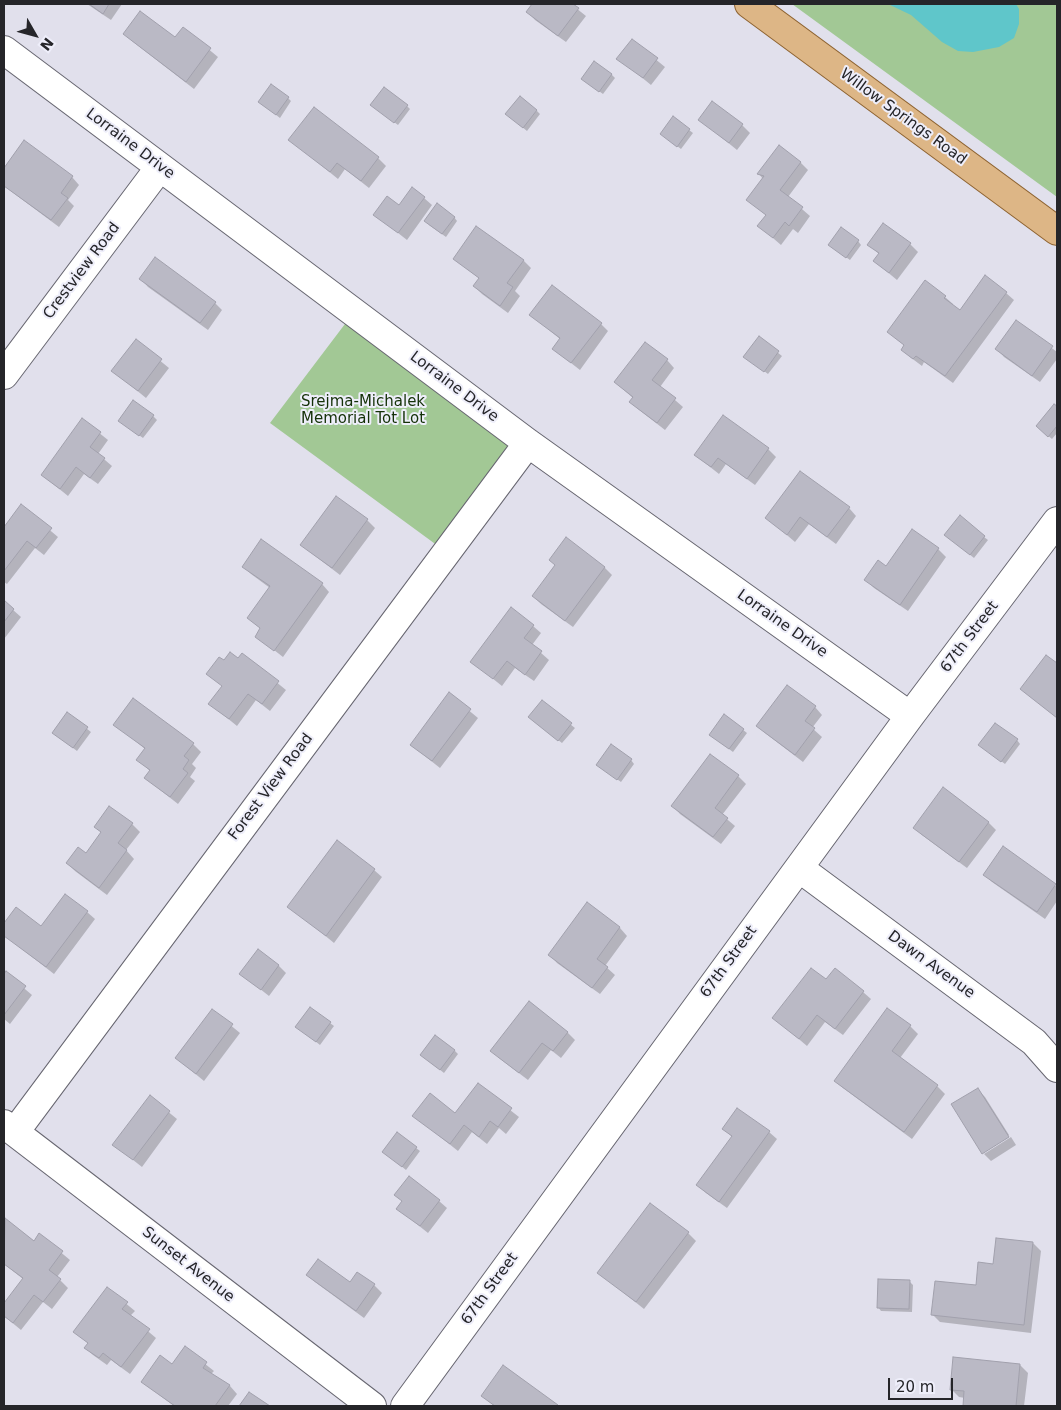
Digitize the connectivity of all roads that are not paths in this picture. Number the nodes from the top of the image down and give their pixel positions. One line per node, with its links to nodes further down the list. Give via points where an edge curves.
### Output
1 (749, 4): 4 (main road, Willow Springs Road)
2 (4, 50): 3 (street, Lorraine Drive)
3 (160, 167): 5 (street, Crestview Road); 6 (street, Lorraine Drive)
4 (1057, 231)
5 (4, 375)
6 (528, 443): 8 (street, Lorraine Drive); 11 (street, Forest View Road)
7 (1057, 521): 8 (street, 67th Street)
8 (910, 716): 9 (street, 67th Street)
9 (799, 868): 10 (street, Dawn Avenue, via 1034,1042); 13 (street, 67th Street)
10 (1057, 1068)
11 (9, 1128): 12 (street, Sunset Avenue)
12 (372, 1406)
13 (405, 1406)

